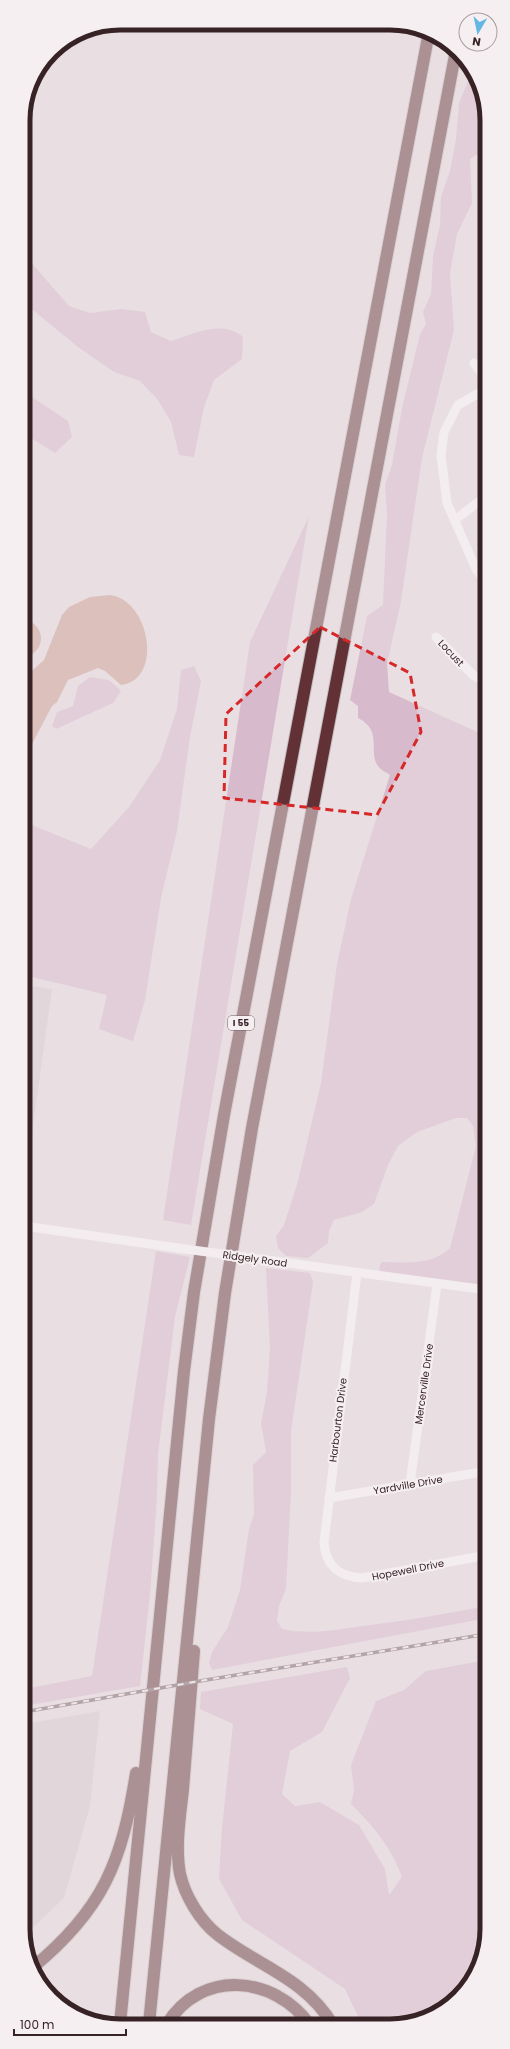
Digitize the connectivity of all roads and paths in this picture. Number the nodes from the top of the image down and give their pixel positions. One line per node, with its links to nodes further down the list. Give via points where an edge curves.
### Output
1 (428, 38): 21 (highway, I 55, via 208,1208 184,1371)
2 (455, 57): 20 (highway, via 239,1200 208,1419)
3 (474, 363): 4 (street)
4 (480, 371)
5 (480, 392): 7 (street, via 458,405 444,432 441,455 444,486 447,503)
6 (480, 501): 7 (street)
7 (455, 520): 8 (street)
8 (480, 574)
9 (436, 637): 10 (street, Locust, via 473,675)
10 (480, 679)
11 (30, 1227): 12 (street, Ridgely Road, bridge)
12 (357, 1272): 13 (street, Ridgely Road); 17 (street, Harbourton Drive)
13 (437, 1284): 14 (street, Ridgely Road); 16 (street, Mercerville Drive)
14 (480, 1289)
15 (480, 1472): 16 (street, Yardville Drive)
16 (410, 1484): 17 (street, Yardville Drive)
17 (329, 1498): 19 (street, Harbourton Drive, via 324,1542 326,1556)
18 (480, 1556): 19 (street, Hopewell Drive, via 362,1578 351,1578)
19 (332, 1567)
20 (192, 1594): 24 (highway); 27 (highway, via 197,1623 178,1839 180,1873 184,1886 198,1913 218,1935 305,1990)
21 (150, 1705): 22 (highway, via 123,1840 112,1870 78,1925); 23 (highway, I 55)
22 (37, 1964)
23 (120, 2019)
24 (150, 2019)
25 (171, 2019): 26 (highway, via 196,1995 214,1988 241,1985 254,1986 280,1996 294,2006)
26 (305, 2019)
27 (329, 2019)

